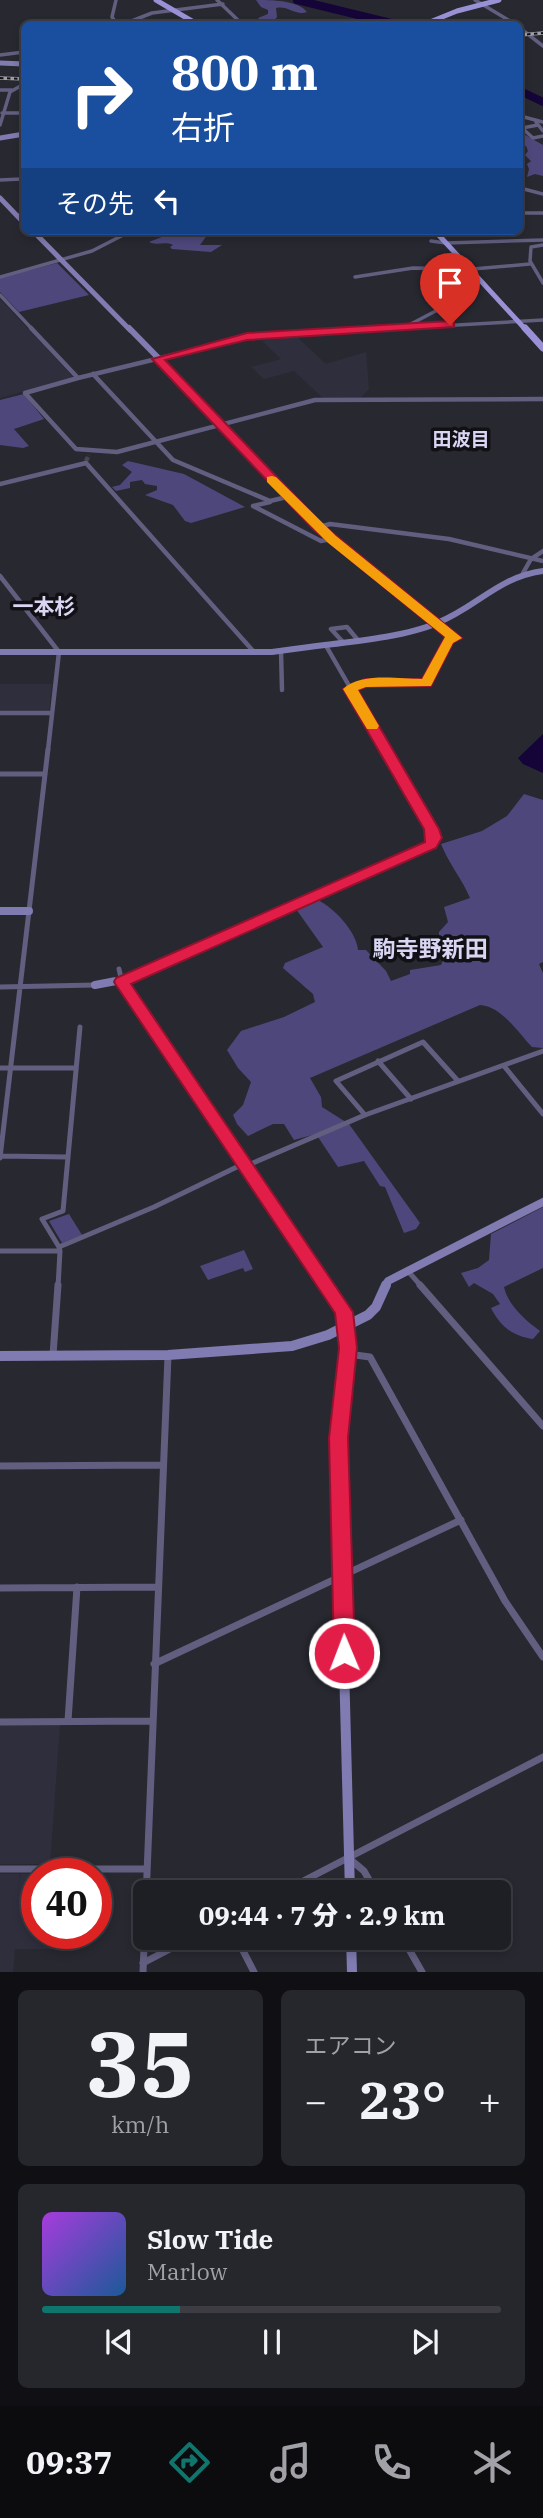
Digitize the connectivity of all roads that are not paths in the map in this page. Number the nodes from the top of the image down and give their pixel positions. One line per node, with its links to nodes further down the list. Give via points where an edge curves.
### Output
1 (116, 0): 8 (street)
2 (156, 0): 7 (main road)
3 (217, 0): 6 (street)
4 (499, 0): 5 (main road)
5 (477, 2): 12 (main road); 13 (street)
6 (223, 4): 7 (street); 11 (street)
7 (173, 10): 9 (street); 10 (main road)
8 (115, 21)
9 (132, 21)
10 (192, 21)
11 (239, 21)
12 (432, 21)
13 (510, 21)
14 (523, 30): 15 (street)
15 (543, 46)
16 (21, 52): 17 (street)
17 (0, 55)
18 (0, 63): 19 (street)
19 (21, 64)
20 (21, 86): 22 (street)
21 (0, 90): 22 (street)
22 (12, 90): 24 (street)
23 (21, 113): 24 (street)
24 (1, 115): 28 (street)
25 (523, 116): 26 (street)
26 (535, 119): 27 (street); 29 (street)
27 (543, 122)
28 (0, 125)
29 (538, 125): 30 (street); 32 (street)
30 (523, 128)
31 (523, 129): 34 (street, via 533,138)
32 (543, 131)
33 (21, 134): 35 (street)
34 (543, 136)
35 (0, 138)
36 (21, 179): 37 (street)
37 (0, 180)
38 (523, 189): 39 (street)
39 (543, 194)
40 (0, 198): 43 (street)
41 (523, 213): 42 (street)
42 (543, 213)
43 (17, 215): 44 (street); 45 (street)
44 (21, 215)
45 (21, 220)
46 (37, 235): 52 (street)
47 (124, 235): 52 (street, via 102,248)
48 (439, 235): 51 (main road)
49 (431, 241): 51 (street)
50 (543, 242): 51 (street); 53 (street, via 529,248)
51 (446, 243): 54 (main road)
52 (61, 261): 55 (street); 63 (street)
53 (530, 264): 54 (street); 57 (street)
54 (470, 269): 56 (street, via 413,268); 60 (main road); 61 (street, via 470,293)
55 (0, 277)
56 (355, 277)
57 (543, 283)
58 (0, 295): 65 (street)
59 (543, 320): 60 (street)
60 (518, 321): 61 (street); 62 (main road)
61 (405, 327): 63 (street, via 247,337)
62 (543, 348)
63 (157, 359): 64 (street); 67 (street)
64 (93, 374): 65 (street); 68 (street)
65 (78, 378): 68 (street, via 25,393 73,447 89,453 117,452)
66 (543, 399): 67 (street, via 315,400)
67 (223, 424): 68 (street); 70 (street)
68 (156, 442): 71 (street, via 179,463)
69 (0, 484): 87 (street, via 86,462)
70 (287, 497): 71 (street); 72 (street)
71 (271, 502): 73 (street, via 253,506 321,541)
72 (319, 527): 73 (street); 75 (street, via 330,524 429,535)
73 (331, 539): 80 (street)
74 (543, 551): 75 (street)
75 (531, 559): 76 (street); 78 (street)
76 (543, 561)
77 (543, 571): 78 (street)
78 (523, 573): 80 (street)
79 (0, 576): 86 (street)
80 (438, 622): 81 (street); 88 (street, via 455,638 448,640 429,681 365,683)
81 (357, 639): 82 (street); 82 (street, via 347,627 331,629)
82 (342, 641): 83 (street)
83 (325, 644): 84 (street); 88 (street)
84 (281, 651): 87 (street); 89 (street)
85 (0, 652): 86 (street)
86 (60, 652): 87 (street); 91 (street)
87 (254, 652)
88 (350, 689): 97 (street, via 432,829 430,845)
89 (282, 690)
90 (0, 713): 91 (street)
91 (52, 713): 93 (street)
92 (0, 774): 93 (street)
93 (44, 774): 95 (street)
94 (0, 911): 95 (street)
95 (29, 911): 100 (street)
96 (119, 969): 97 (street)
97 (122, 982): 98 (street); 114 (street)
98 (95, 985): 100 (street)
99 (0, 987): 100 (street)
100 (19, 987): 106 (street)
101 (80, 1027): 107 (street)
102 (543, 1051): 104 (street)
103 (378, 1061): 108 (street, via 424,1042); 109 (street); 111 (street, via 336,1081)
104 (504, 1066): 108 (street); 110 (street)
105 (0, 1068): 106 (street)
106 (11, 1068): 107 (street); 112 (street)
107 (75, 1068): 113 (street)
108 (458, 1081): 109 (street)
109 (411, 1099): 111 (street)
110 (543, 1114)
111 (365, 1115): 114 (street)
112 (0, 1157): 113 (street)
113 (68, 1157): 116 (street, via 63,1211 42,1219)
114 (244, 1165): 116 (street); 119 (street, via 335,1297)
115 (543, 1202): 118 (street)
116 (60, 1249): 117 (street); 122 (street)
117 (0, 1251)
118 (407, 1270): 119 (street, via 388,1280 368,1315); 125 (street)
119 (346, 1325): 120 (street); 121 (street)
120 (328, 1335): 121 (street, via 337,1337); 123 (street, via 275,1349)
121 (348, 1351): 128 (street, via 370,1357); 129 (street, via 338,1438)
122 (53, 1355): 123 (street); 124 (street)
123 (168, 1355): 126 (street)
124 (0, 1356)
125 (543, 1426)
126 (163, 1465): 127 (street); 131 (street)
127 (0, 1466)
128 (461, 1520): 129 (street); 133 (street, via 505,1601)
129 (342, 1576): 134 (street); 139 (street)
130 (77, 1587): 131 (street); 132 (street); 135 (street)
131 (158, 1587): 134 (street)
132 (0, 1588)
133 (543, 1657)
134 (154, 1664): 136 (street)
135 (68, 1721): 136 (street); 137 (street)
136 (152, 1721): 141 (street)
137 (0, 1722)
138 (543, 1757): 139 (street)
139 (349, 1858): 142 (street); 143 (street); 144 (street)
140 (0, 1869): 141 (street)
141 (145, 1869): 149 (street)
142 (306, 1880)
143 (350, 1880)
144 (369, 1880)
145 (172, 1950): 149 (street)
146 (243, 1950): 150 (street)
147 (351, 1950): 151 (street)
148 (409, 1950): 152 (street)
149 (143, 1968)
150 (254, 1972)
151 (352, 1972)
152 (422, 1972)

